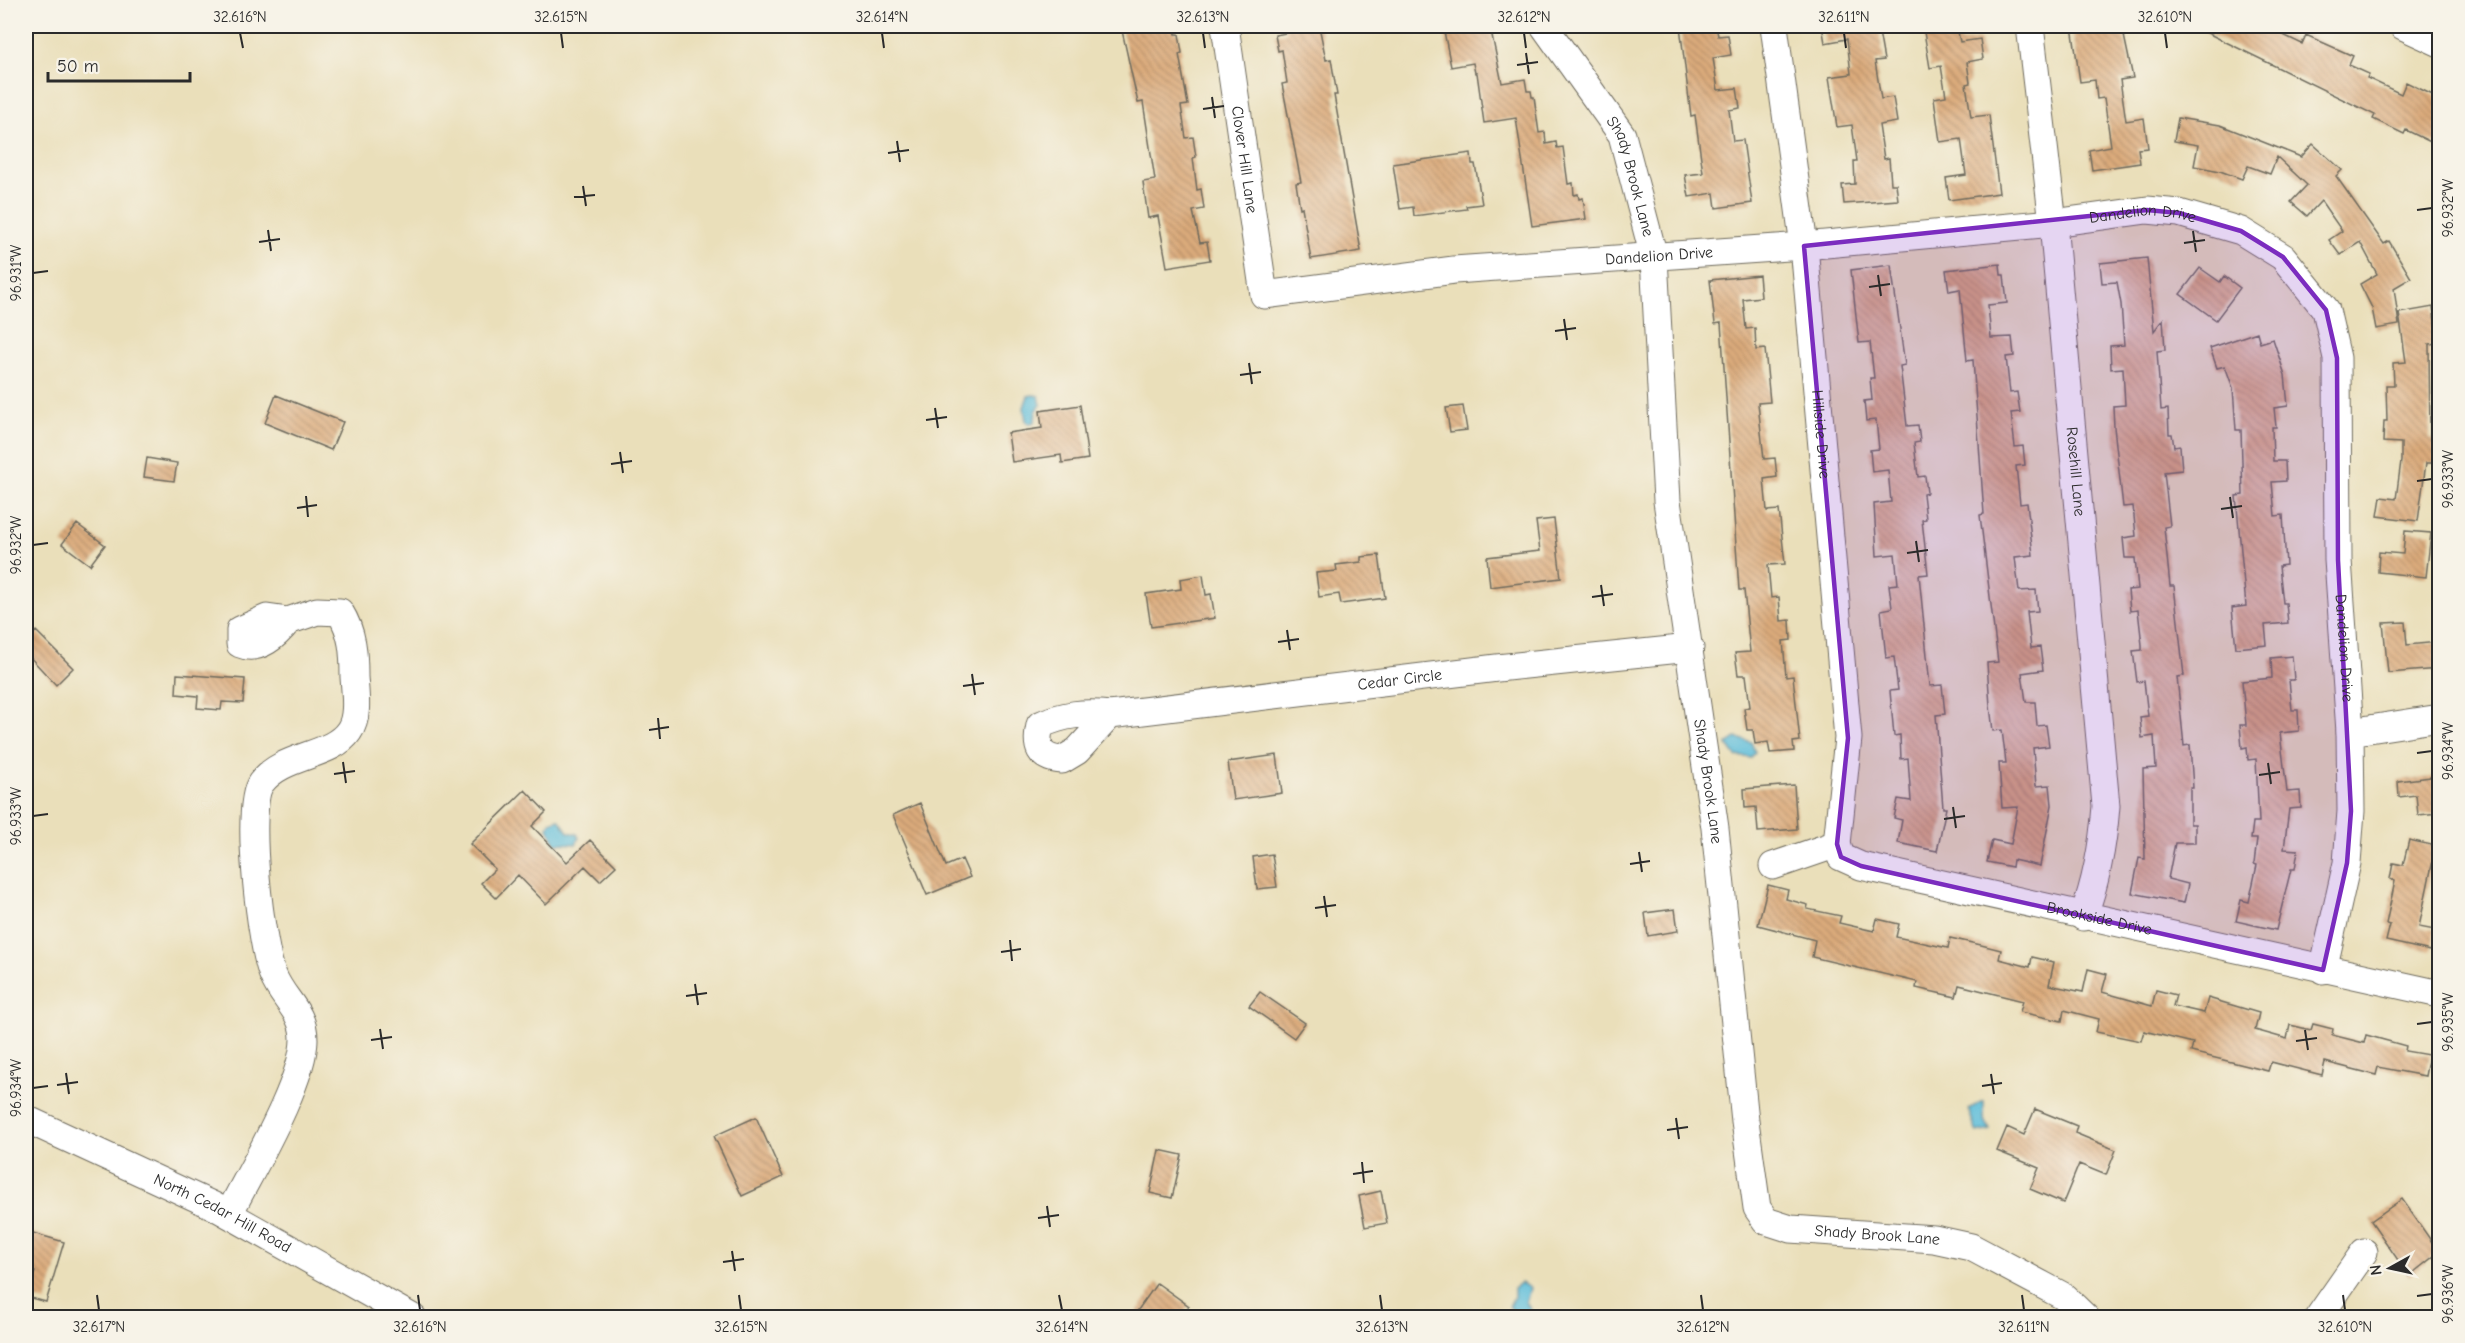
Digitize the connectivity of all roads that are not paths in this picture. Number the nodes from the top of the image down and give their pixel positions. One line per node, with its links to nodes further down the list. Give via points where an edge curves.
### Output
1 (1225, 26): 10 (street, Clover Hill Lane)
2 (1544, 26): 9 (street, Shady Brook Lane, via 1622,135)
3 (1774, 26): 8 (street, Hillside Drive)
4 (2030, 26): 7 (street, Rosehill Lane)
5 (2403, 26): 6 (street)
6 (2439, 43)
7 (2053, 223): 8 (street, Dandelion Drive); 15 (street, Dandelion Drive, via 2147,210 2179,213 2241,231 2283,257 2326,310 2337,358 2338,560); 18 (street, Rosehill Lane, via 2106,806 2102,853)
8 (1804, 246): 9 (street, Dandelion Drive); 16 (street, Hillside Drive, via 1848,738)
9 (1654, 257): 10 (street, Dandelion Drive, via 1454,270); 12 (street, Shady Brook Lane, via 1667,501)
10 (1264, 295)
11 (288, 621): 22 (street, via 329,610 339,612 349,626 354,719 350,731 339,740 272,772 255,795 255,850 266,957 274,978 300,1015 304,1040 293,1084)
12 (1690, 648): 13 (street, Cedar Circle); 25 (street, Shady Brook Lane, via 1715,828 1757,1208 1766,1221 1791,1229 1934,1239 1971,1247 2063,1296)
13 (1110, 714)
14 (2439, 718): 15 (street)
15 (2350, 732): 19 (street, Dandelion Drive, via 2347,863)
16 (1837, 844): 17 (street); 18 (street, Brookside Drive, via 1840,857 1861,866)
17 (1773, 866)
18 (2083, 917): 19 (street, Brookside Drive)
19 (2323, 970): 20 (street, Brookside Drive)
20 (2439, 994)
21 (26, 1119): 22 (street, North Cedar Hill Road)
22 (229, 1214): 24 (street, North Cedar Hill Road)
23 (2364, 1252): 26 (street)
24 (413, 1317)
25 (2086, 1317)
26 (2318, 1317)

